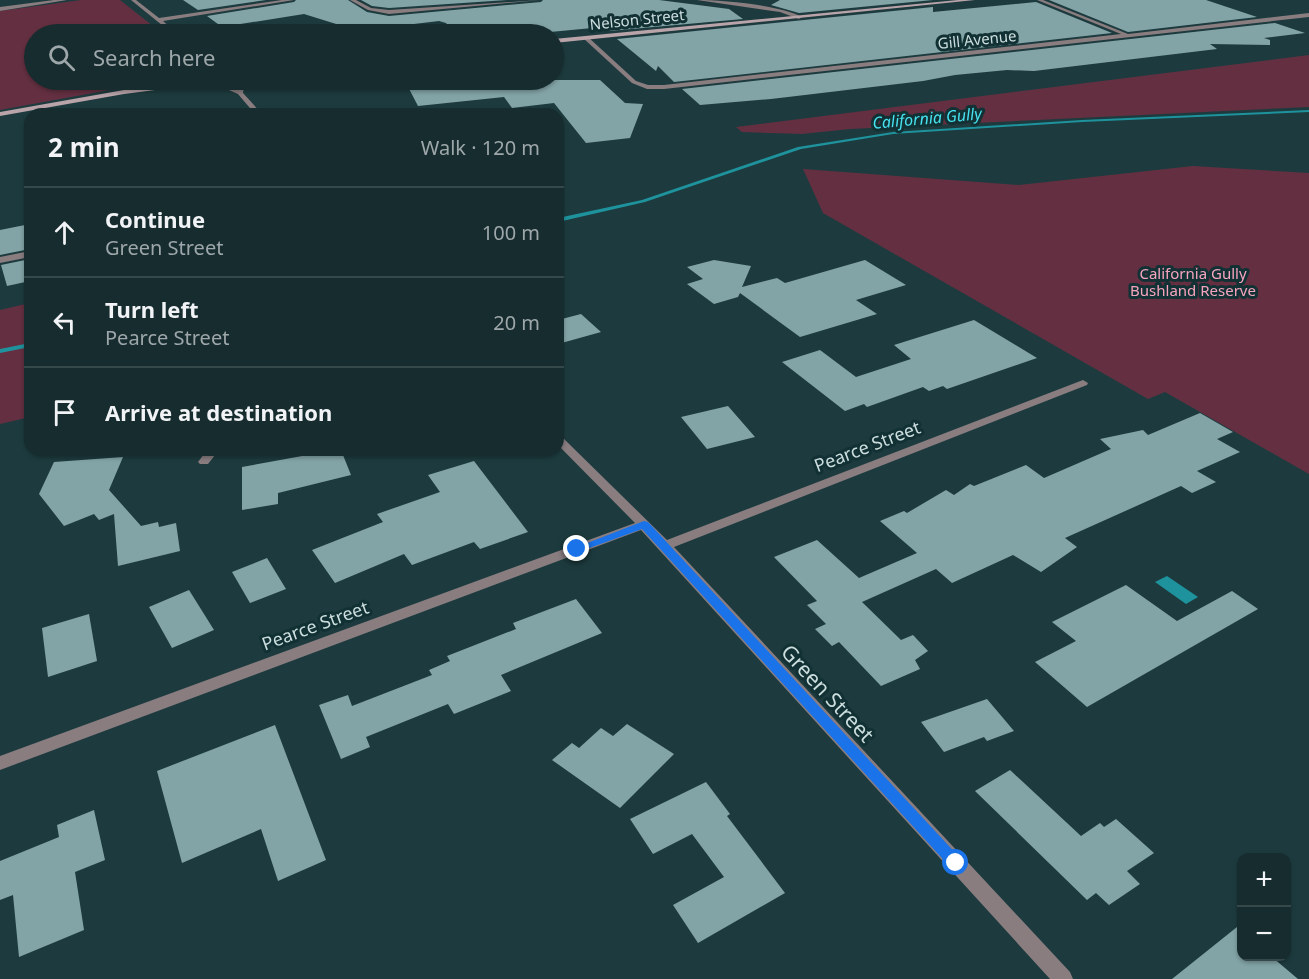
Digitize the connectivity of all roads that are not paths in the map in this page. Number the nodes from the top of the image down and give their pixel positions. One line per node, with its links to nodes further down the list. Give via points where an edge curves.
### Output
1 (65, 0): 11 (street)
2 (133, 0): 14 (street)
3 (292, 0): 14 (street)
4 (352, 0): 5 (street, via 370,9 389,12)
5 (539, 0)
6 (699, 0): 13 (street)
7 (938, 0): 10 (street)
8 (974, 0): 10 (street, Nelson Street)
9 (1039, 0): 16 (street)
10 (945, 3): 13 (street, Nelson Street)
11 (0, 9)
12 (1309, 15): 16 (street, Gill Avenue)
13 (800, 17): 17 (street, Nelson Street)
14 (159, 20): 15 (street)
15 (164, 24)
16 (1129, 36): 17 (street, Gill Avenue, via 645,89)
17 (586, 38): 18 (street, Nelson Street)
18 (564, 40)
19 (134, 90): 23 (street)
20 (139, 90): 23 (street)
21 (233, 90): 24 (street)
22 (241, 90): 24 (street)
23 (124, 92): 25 (street)
24 (240, 93): 26 (street)
25 (34, 108)
26 (254, 108)
27 (24, 110): 28 (street)
28 (0, 114)
29 (24, 255): 30 (street)
30 (0, 260)
31 (1083, 383): 36 (street, Pearce Street)
32 (564, 445): 35 (street, Green Street)
33 (208, 456): 34 (street)
34 (204, 462)
35 (644, 524): 36 (street, Green Street); 37 (street, Pearce Street)
36 (665, 546): 38 (street, Green Street)
37 (0, 763)
38 (1063, 979)

